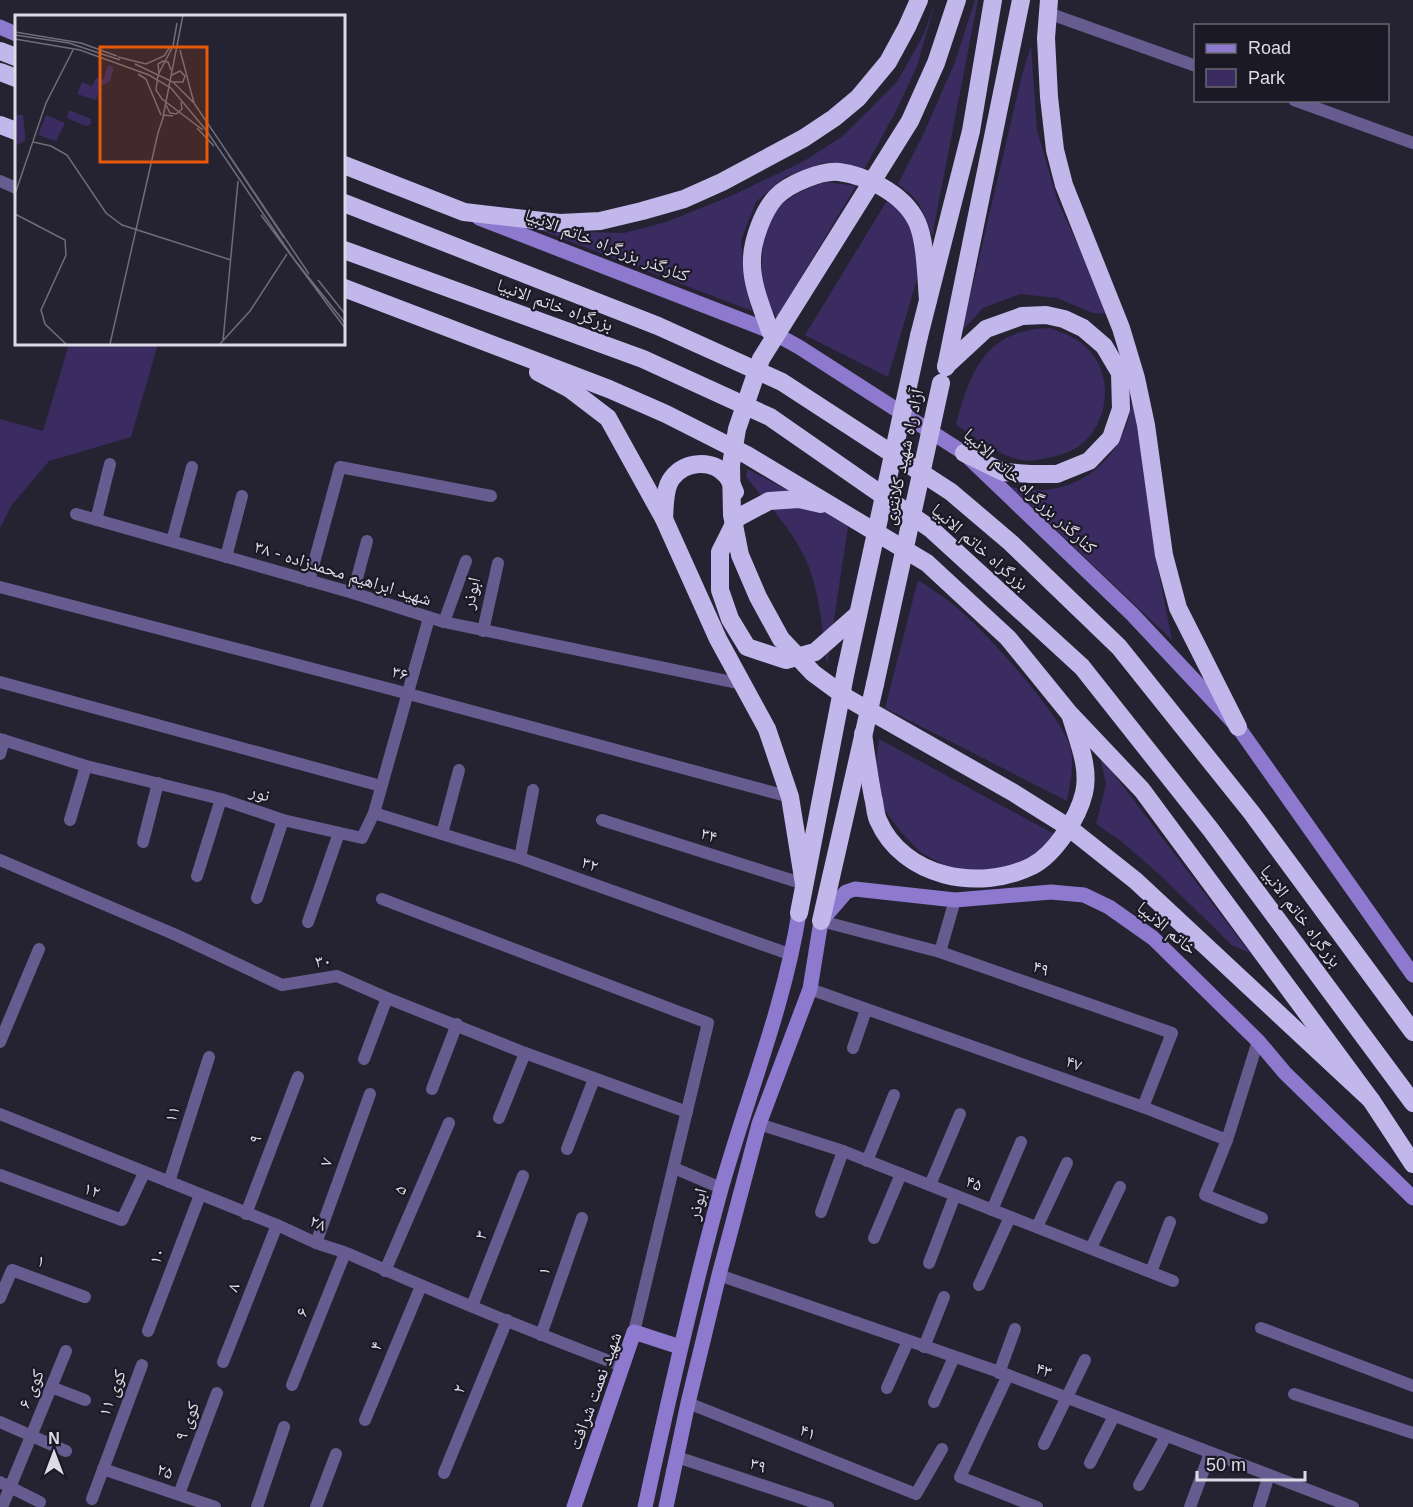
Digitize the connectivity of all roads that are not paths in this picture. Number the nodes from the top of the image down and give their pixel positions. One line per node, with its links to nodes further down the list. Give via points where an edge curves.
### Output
1 (919, 0): 19 (highway, via 888,62 858,98 804,138 722,182 684,199 600,221 560,223)
2 (957, 0): 100 (highway, bridge, via 936,63 910,122 761,359 737,429 731,465 732,515 740,555 781,639 813,673 847,698 1068,827 1136,881)
3 (993, 0): 22 (highway, آزاد راه شهید کلانتری, via 971,131)
4 (1021, 0): 25 (highway, آزاد راه شهید کلانتری)
5 (1049, 7): 10 (street); 52 (highway, via 1049,97 1064,185 1121,328 1136,378 1164,555 1178,608)
6 (0, 27): 7 (main road)
7 (15, 34)
8 (0, 51): 9 (highway)
9 (15, 57)
10 (1194, 65)
11 (0, 72): 12 (highway)
12 (15, 78)
13 (1300, 102): 14 (street)
14 (1413, 143)
15 (345, 165): 19 (highway, کنارگذر بزرگراه خاتم الانبیا)
16 (0, 181): 17 (street)
17 (15, 188)
18 (345, 203): 88 (highway, بزرگراه خاتم الانبیا, via 658,326 782,382 951,492 1011,543 1119,647 1251,812)
19 (464, 212): 23 (main road, کنارگذر بزرگراه خاتم الانبیا)
20 (345, 250): 101 (highway, بزرگراه خاتم الانبیا, via 643,359 770,417 931,529 1082,667 1211,830)
21 (345, 288): 24 (highway)
22 (928, 300): 23 (highway, via 917,223 897,196 866,178 821,173 776,196 759,224 752,258 753,278); 44 (highway, آزاد راه شهید کلانتری, bridge)
23 (770, 331): 26 (main road, کنارگذر بزرگراه خاتم الانبیا)
24 (495, 346): 31 (highway, via 666,414); 34 (highway, via 570,389 608,418)
25 (944, 374): 26 (highway, via 986,329 1022,316 1046,315 1083,328 1104,346 1120,373 1121,409 1111,438 1089,461 1057,474 1030,474 1003,471); 53 (highway, آزاد راه شهید کلانتری, bridge)
26 (964, 453): 52 (main road, کنارگذر بزرگراه خاتم الانبیا, via 1132,614)
27 (110, 464): 35 (street)
28 (192, 467): 37 (street)
29 (242, 496): 38 (street)
30 (491, 496): 41 (street, via 340,467)
31 (839, 508): 33 (highway, via 799,499 769,501); 51 (highway, via 927,563 1008,638)
32 (76, 514): 35 (street, شهید ابراهیم محمدزاده - ۳۸)
33 (737, 518): 34 (highway, via 737,496 728,476 717,467 701,464 686,466 671,478); 44 (highway, via 720,552 720,590 730,619 747,647 786,660 815,652)
34 (664, 519): 49 (highway)
35 (96, 520): 37 (street, شهید ابراهیم محمدزاده - ۳۸)
36 (367, 540): 43 (street)
37 (172, 542): 38 (street, شهید ابراهیم محمدزاده - ۳۸)
38 (226, 557): 41 (street, شهید ابراهیم محمدزاده - ۳۸)
39 (466, 561): 46 (street)
40 (498, 563): 47 (street, ابوذر)
41 (309, 581): 43 (street, شهید ابراهیم محمدزاده - ۳۸)
42 (0, 587): 50 (street, ۳۶)
43 (352, 593): 45 (street, شهید ابراهیم محمدزاده - ۳۸)
44 (857, 615): 73 (highway, آزاد راه شهید کلانتری, bridge)
45 (429, 618): 46 (street, شهید ابراهیم محمدزاده - ۳۸); 50 (street, نور)
46 (444, 622): 47 (street, شهید ابراهیم محمدزاده - ۳۸)
47 (483, 632): 49 (street, شهید ابراهیم محمدزاده - ۳۸)
48 (0, 682): 59 (street)
49 (742, 684): 61 (highway, via 767,729)
50 (408, 693): 59 (street, نور); 61 (street, ۳۶)
51 (1070, 713): 53 (highway, via 1085,761 1085,792 1079,808 1057,846 1032,866 996,877 952,878 914,862 893,843 878,819); 100 (highway, via 1142,790)
52 (1238, 727): 83 (main road, کنارگذر بزرگراه خاتم الانبیا)
53 (863, 734): 78 (highway, آزاد راه شهید کلانتری)
54 (2, 740): 55 (street); 56 (street, نور)
55 (0, 753)
56 (86, 766): 58 (street, نور); 64 (street)
57 (459, 770): 68 (street)
58 (158, 783): 62 (street, نور); 69 (street)
59 (381, 786): 63 (street, نور)
60 (533, 790): 70 (street)
61 (790, 797): 73 (highway)
62 (221, 799): 65 (street, نور); 72 (street)
63 (374, 813): 67 (street, نور, via 362,838); 68 (street, ۳۲)
64 (70, 820)
65 (283, 820): 67 (street, نور); 74 (street)
66 (602, 820): 73 (street, ۳۴)
67 (339, 833): 79 (street)
68 (442, 834): 70 (street, ۳۲)
69 (142, 842)
70 (520, 858): 82 (street, ۳۲)
71 (0, 860): 85 (street, ۳۰, via 282,985 337,976)
72 (197, 876)
73 (804, 884): 77 (highway, آزاد راه شهید کلانتری)
74 (257, 898)
75 (382, 899): 103 (street, via 708,1023)
76 (955, 900): 78 (main road, خاتم الانبیا, via 855,889 846,892); 81 (street); 89 (main road, خاتم الانبیا, via 1051,892 1084,895 1109,907 1153,938)
77 (799, 914): 82 (main road, ابوذر)
78 (821, 921): 81 (street, ۴۹); 84 (main road)
79 (308, 922)
80 (39, 949): 90 (street)
81 (940, 952): 102 (street, ۴۹, via 1172,1033)
82 (792, 955): 124 (main road, ابوذر)
83 (1413, 975)
84 (810, 989): 86 (street, ۴۷); 108 (main road)
85 (387, 998): 87 (street, ۳۰); 94 (street)
86 (866, 1010): 91 (street); 102 (street, ۴۷)
87 (457, 1024): 92 (street, ۳۰); 97 (street)
88 (1413, 1032)
89 (1258, 1041): 109 (street); 127 (main road, خاتم الانبیا, via 1285,1073)
90 (0, 1042)
91 (854, 1048)
92 (525, 1053): 96 (street, ۳۰); 106 (street)
93 (209, 1058): 121 (street, ۱۱)
94 (364, 1059)
95 (298, 1077): 130 (street, ۹)
96 (594, 1079): 103 (street, ۳۰); 111 (street)
97 (432, 1089)
98 (370, 1094): 138 (street, ۷)
99 (894, 1095): 113 (street)
100 (1371, 1100): 115 (highway)
101 (1413, 1103)
102 (1143, 1107): 109 (street, ۴۷)
103 (687, 1112): 116 (street)
104 (0, 1114): 117 (street, ۲۸)
105 (960, 1114): 122 (street)
106 (499, 1118)
107 (448, 1123): 142 (street, ۵)
108 (759, 1124): 112 (street, ۴۵); 144 (main road)
109 (1227, 1140): 133 (street, via 1205,1195)
110 (1021, 1142): 128 (street)
111 (567, 1149)
112 (843, 1151): 113 (street, ۴۵); 129 (street)
113 (867, 1161): 118 (street, ۴۵)
114 (1067, 1163): 136 (street)
115 (1413, 1164)
116 (674, 1168): 124 (street); 156 (street)
117 (144, 1173): 119 (street, ۱۲, via 122,1220); 121 (street, ۲۸)
118 (901, 1174): 122 (street, ۴۵); 137 (street)
119 (0, 1175)
120 (523, 1176): 151 (street, ۳)
121 (169, 1182): 125 (street, ۲۸)
122 (930, 1185): 126 (street, ۴۵)
123 (1120, 1186): 139 (street)
124 (721, 1188): 159 (main road, ابوذر)
125 (200, 1194): 130 (street, ۲۸); 155 (street, ۱۰)
126 (955, 1196): 128 (street, ۴۵); 141 (street)
127 (1413, 1198)
128 (992, 1210): 131 (street, ۴۵)
129 (821, 1212)
130 (246, 1214): 135 (street, ۲۸)
131 (1010, 1217): 136 (street, ۴۵); 147 (street)
132 (582, 1218): 157 (street, ۱)
133 (1262, 1218)
134 (1170, 1222): 143 (street)
135 (277, 1225): 138 (street, ۲۸); 164 (street, ۸)
136 (1037, 1227): 139 (street, ۴۵)
137 (874, 1238)
138 (316, 1243): 140 (street, ۲۸)
139 (1091, 1248): 143 (street, ۴۵)
140 (345, 1253): 142 (street, ۲۸); 168 (street, ۶)
141 (929, 1263)
142 (385, 1271): 146 (street, ۲۸)
143 (1151, 1272): 145 (street, ۴۵)
144 (719, 1275): 158 (street, ۴۳); 177 (main road)
145 (1173, 1281)
146 (421, 1286): 151 (street, ۲۸); 179 (street, ۴)
147 (979, 1286)
148 (86, 1297): 150 (street, ۱, via 12,1270)
149 (944, 1297): 160 (street)
150 (0, 1298)
151 (472, 1306): 152 (street, ۲۸)
152 (507, 1320): 157 (street, ۲۸); 193 (street, ۲)
153 (1261, 1328): 169 (street)
154 (1015, 1329): 167 (street)
155 (148, 1331)
156 (634, 1332): 159 (main road, شهید نعمت شرافت); 166 (main road, شهید نعمت شرافت)
157 (540, 1335): 166 (street, ۲۸)
158 (908, 1341): 160 (street, ۴۳); 171 (street)
159 (680, 1347): 206 (main road, ابوذر)
160 (924, 1347): 162 (street, ۴۳)
161 (66, 1351): 170 (street, کوی ۶)
162 (954, 1357): 167 (street, ۴۳); 176 (street)
163 (1085, 1360): 174 (street)
164 (223, 1362)
165 (142, 1365): 192 (street, کوی ۱۱)
166 (622, 1366): 205 (main road, شهید نعمت شرافت)
167 (1003, 1374): 174 (street, ۴۳); 209 (street, via 960,1477)
168 (292, 1385)
169 (1413, 1386)
170 (51, 1387): 175 (street); 183 (street, کوی ۶)
171 (887, 1388)
172 (217, 1393): 197 (street, کوی ۹)
173 (1294, 1394): 182 (street)
174 (1067, 1398): 178 (street, ۴۳); 185 (street)
175 (85, 1400)
176 (934, 1402)
177 (688, 1403): 186 (street, ۴۱, via 916,1494); 190 (main road)
178 (1114, 1416): 184 (street, ۴۳); 191 (street)
179 (365, 1420)
180 (0, 1422): 183 (street)
181 (284, 1427): 203 (street)
182 (1413, 1433)
183 (30, 1436): 187 (street); 195 (street, کوی ۶)
184 (1166, 1436): 188 (street, ۴۳); 196 (street)
185 (1044, 1444)
186 (942, 1449)
187 (66, 1451)
188 (1210, 1453): 194 (street, ۴۳); 210 (street)
189 (336, 1454): 204 (street)
190 (677, 1457): 207 (main road); 208 (street, ۳۹)
191 (1090, 1464)
192 (103, 1468): 197 (street, ۲۵); 198 (street, کوی ۱۱)
193 (444, 1473)
194 (1269, 1475): 200 (street, ۴۳); 211 (street)
195 (5, 1485): 199 (street); 201 (street, کوی ۶)
196 (1139, 1485)
197 (179, 1494): 202 (street, ۲۵)
198 (92, 1499)
199 (40, 1502)
200 (1346, 1506)
201 (2, 1507)
202 (215, 1507)
203 (257, 1507)
204 (316, 1507)
205 (574, 1507)
206 (645, 1507)
207 (666, 1507)
208 (828, 1507)
209 (1037, 1507)
210 (1190, 1507)
211 (1258, 1507)

